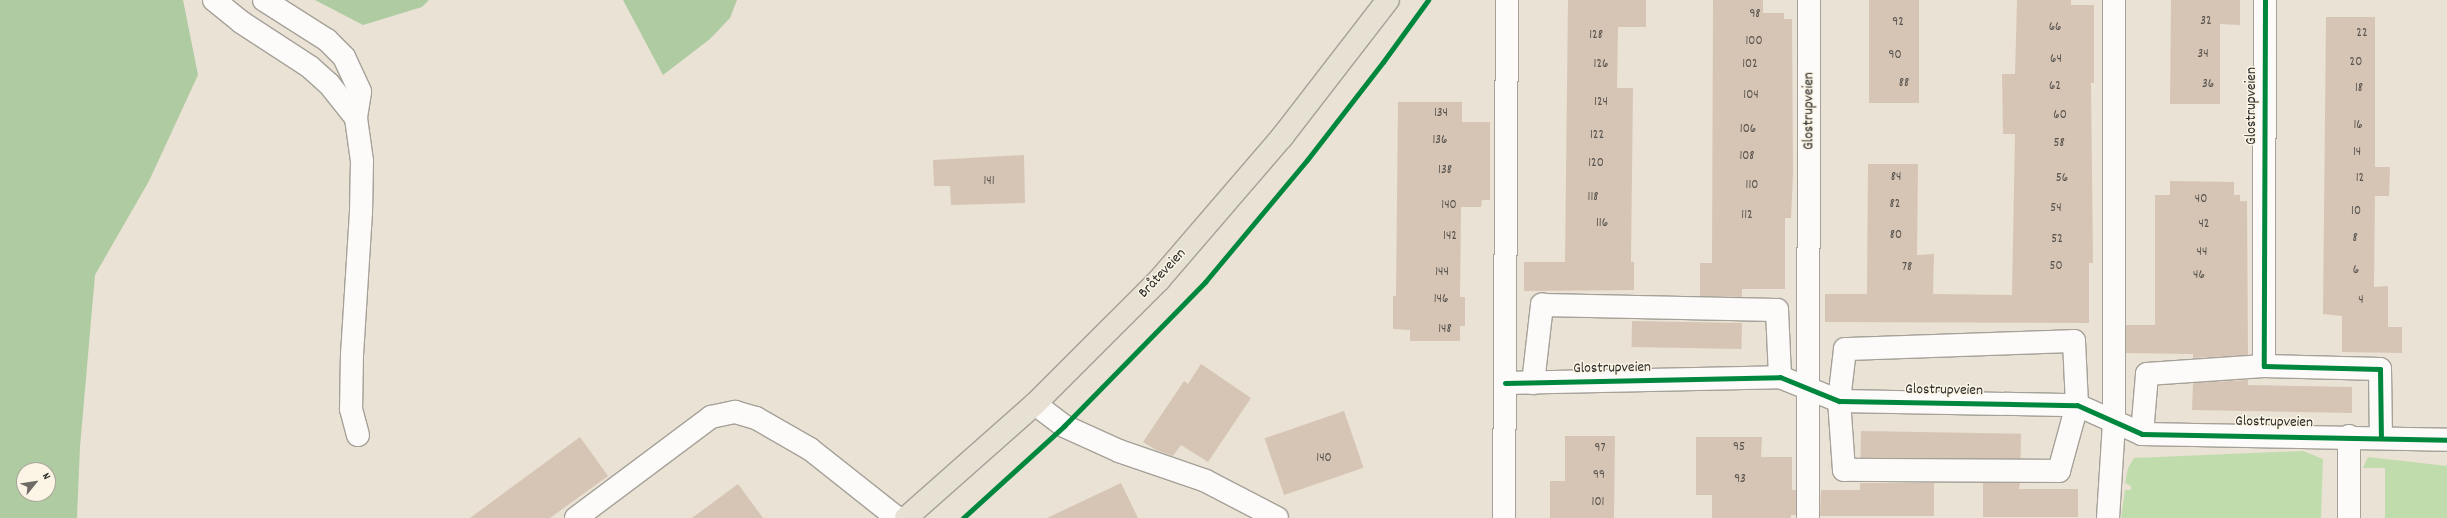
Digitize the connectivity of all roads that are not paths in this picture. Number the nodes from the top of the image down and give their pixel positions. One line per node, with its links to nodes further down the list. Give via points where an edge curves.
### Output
1 (214, 0): 8 (street, via 241,22 310,67 329,84)
2 (264, 0): 8 (street, via 327,40 344,57 360,92)
3 (1388, 0): 15 (main road, Bråteveien, via 1282,137 1192,243 1113,328)
4 (1507, 0): 11 (street)
5 (1809, 0): 13 (street, Glostrupveien)
6 (2114, 0): 17 (street)
7 (2265, 0): 9 (street, Glostrupveien)
8 (356, 118): 19 (street, via 362,161 351,409)
9 (2264, 366): 18 (street, via 2147,374); 21 (street, via 2380,370)
10 (1780, 377): 12 (street, Glostrupveien); 12 (street, via 1777,310 1542,305); 13 (street, Glostrupveien)
11 (1505, 383): 12 (street, Glostrupveien); 27 (street)
12 (1533, 383)
13 (1810, 389): 14 (street, Glostrupveien); 28 (street, Glostrupveien)
14 (1839, 401): 16 (street, Glostrupveien); 16 (street, via 1845,349 2074,341); 16 (street, via 1844,470 2059,471)
15 (1036, 404): 25 (main road, Bråteveien); 26 (street, via 1064,426 1119,451 1206,481)
16 (2077, 405): 17 (street, Glostrupveien)
17 (2114, 423): 18 (street, Glostrupveien); 29 (street)
18 (2142, 434): 20 (street, Glostrupveien)
19 (358, 435)
20 (2349, 436): 21 (street, Glostrupveien); 30 (street)
21 (2381, 437): 22 (street, Glostrupveien)
22 (2447, 440)
23 (576, 518): 24 (street, via 711,418 735,412 756,418 810,449)
24 (897, 518)
25 (906, 518)
26 (1277, 518)
27 (1504, 518)
28 (1808, 518)
29 (2108, 518)
30 (2349, 518)

